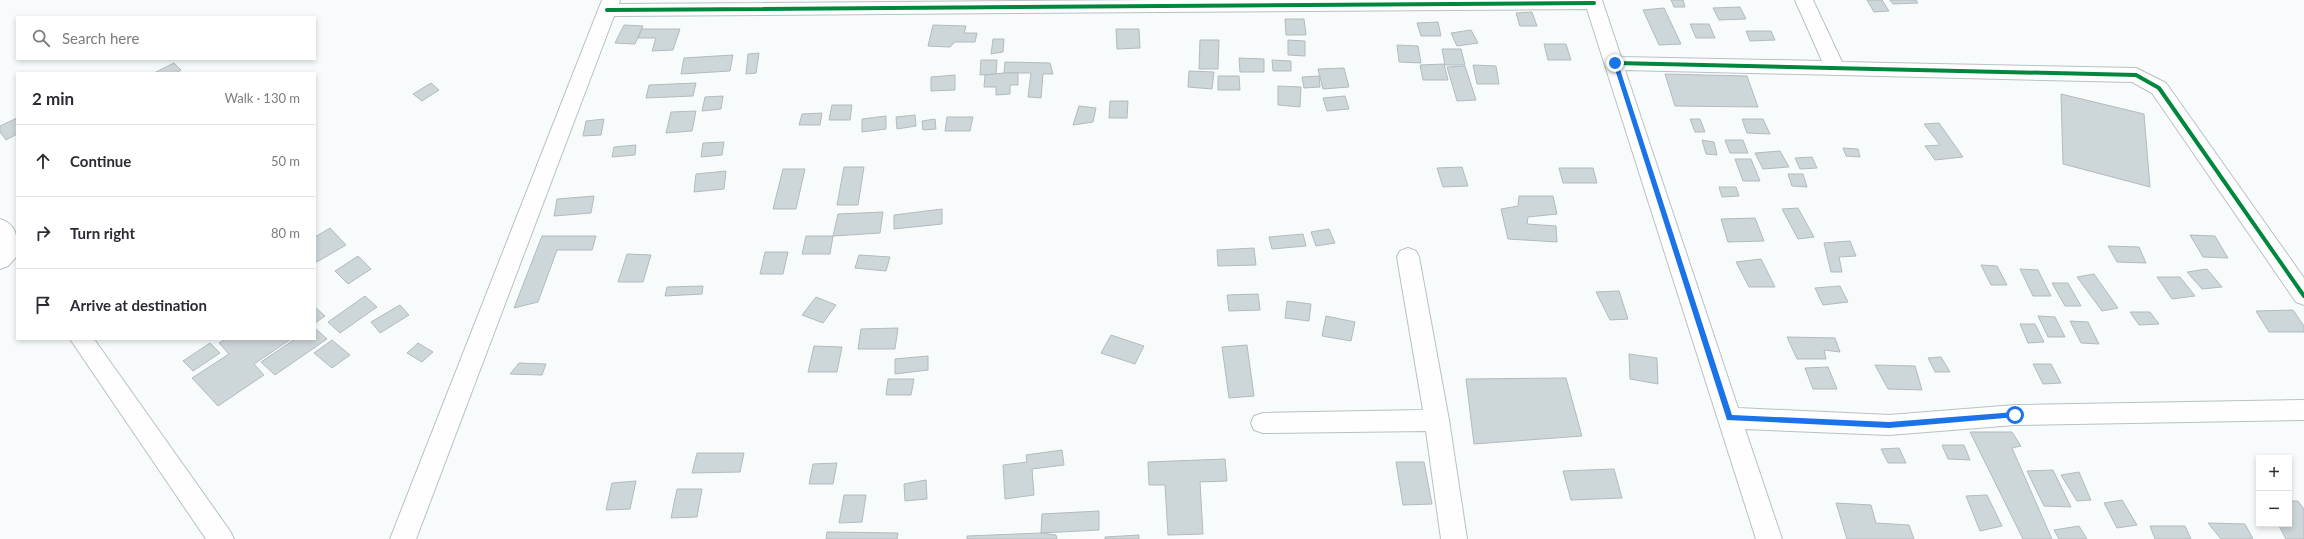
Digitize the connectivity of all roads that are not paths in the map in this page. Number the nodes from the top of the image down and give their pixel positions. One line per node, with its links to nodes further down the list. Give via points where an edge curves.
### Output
1 (1804, 0): 5 (street)
2 (1594, 2): 3 (street); 4 (street)
3 (609, 5): 17 (street)
4 (1615, 63): 5 (street); 13 (street)
5 (1835, 68): 10 (street, via 2136,75 2148,80 2159,88)
6 (0, 227): 7 (street)
7 (15, 246): 9 (street)
8 (1408, 257): 14 (street)
9 (0, 260)
10 (2304, 296)
11 (82, 340): 16 (street)
12 (2304, 410): 13 (street, via 2015,415 1889,425)
13 (1730, 418): 19 (street)
14 (1437, 420): 15 (street); 18 (street)
15 (1263, 423)
16 (221, 539)
17 (403, 539)
18 (1454, 539)
19 (1769, 539)

